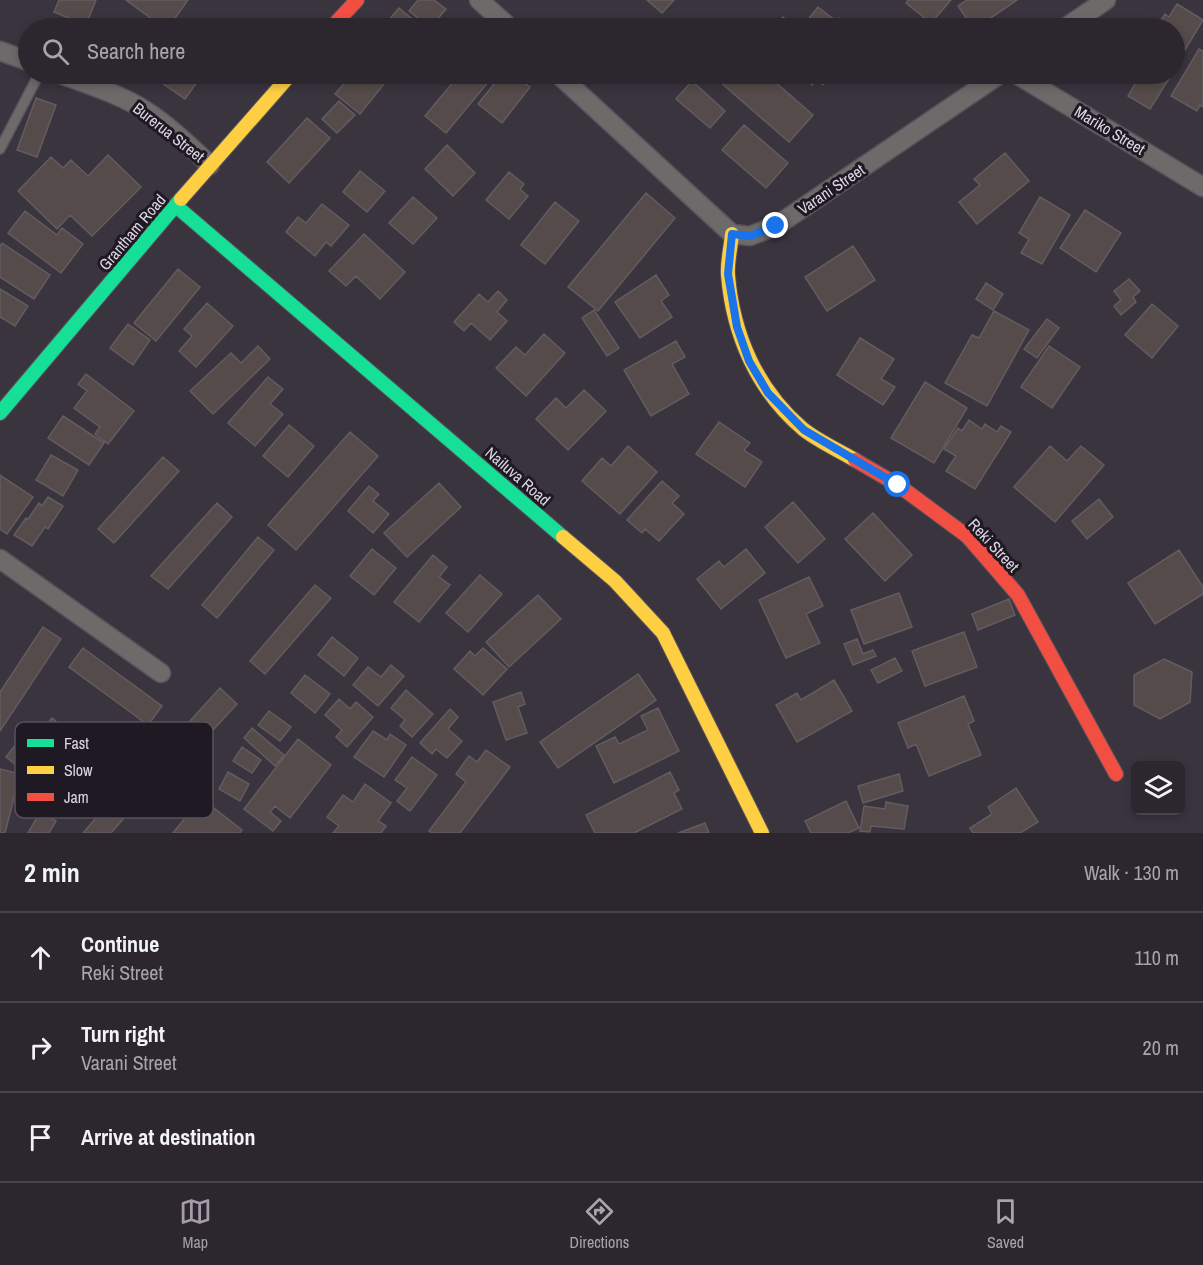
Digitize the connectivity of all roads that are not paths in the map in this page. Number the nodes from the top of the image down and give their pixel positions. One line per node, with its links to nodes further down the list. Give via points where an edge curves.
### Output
1 (357, 0): 4 (main road)
2 (479, 0): 5 (street)
3 (1094, 3): 6 (street)
4 (340, 18)
5 (499, 18)
6 (1077, 18)
7 (0, 51): 8 (street)
8 (18, 57)
9 (34, 84): 15 (lane)
10 (86, 84): 16 (street, Burerua Street, via 145,111)
11 (282, 84): 16 (main road, Grantham Road)
12 (569, 84): 19 (street)
13 (985, 84): 19 (street, Varani Street, via 776,226 750,236)
14 (1033, 84): 17 (street, Mariko Street)
15 (0, 148)
16 (210, 165): 18 (main road, Grantham Road)
17 (1203, 187)
18 (176, 206): 20 (main road, Grantham Road); 24 (main road, Nailuva Road, via 615,581 663,633)
19 (732, 234): 23 (main road, Reki Street, via 728,274 737,327 749,361 768,393 804,430 898,485 967,536 1018,595)
20 (0, 413)
21 (0, 559): 22 (street)
22 (160, 673)
23 (1116, 774)
24 (762, 833)

